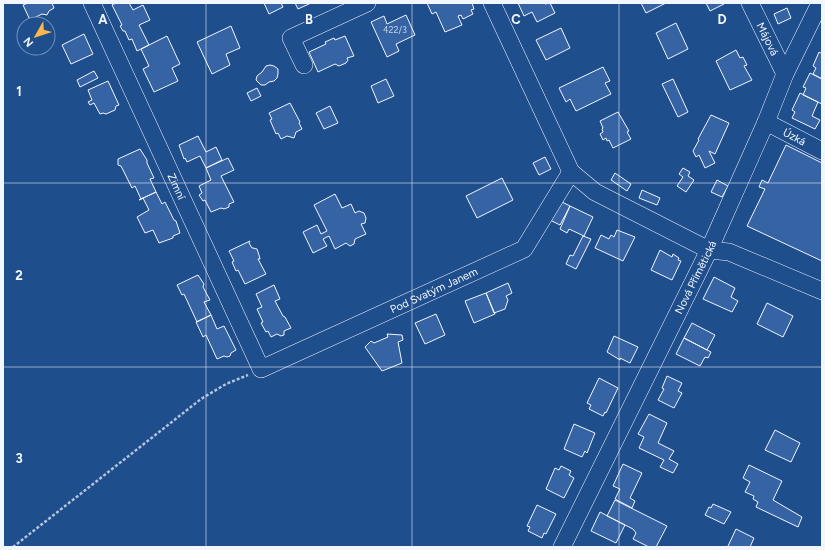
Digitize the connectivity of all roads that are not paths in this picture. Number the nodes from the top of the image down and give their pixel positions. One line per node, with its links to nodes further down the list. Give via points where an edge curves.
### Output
1 (92, 3): 13 (street, Zimní)
2 (367, 3): 6 (street, via 291,38)
3 (492, 3): 10 (street)
4 (750, 3): 7 (street, Májová)
5 (820, 3): 7 (street, Nová Přímětická)
6 (304, 65)
7 (785, 74): 8 (street, Nová Přímětická)
8 (766, 122): 9 (street, Úzká); 11 (street, Nová Přímětická)
9 (822, 151)
10 (571, 172): 11 (street, via 596,192); 13 (street, Pod Svatým Janem, via 524,249)
11 (709, 250): 12 (street, via 729,252); 14 (street, Nová Přímětická)
12 (822, 291)
13 (262, 369)
14 (562, 547)

